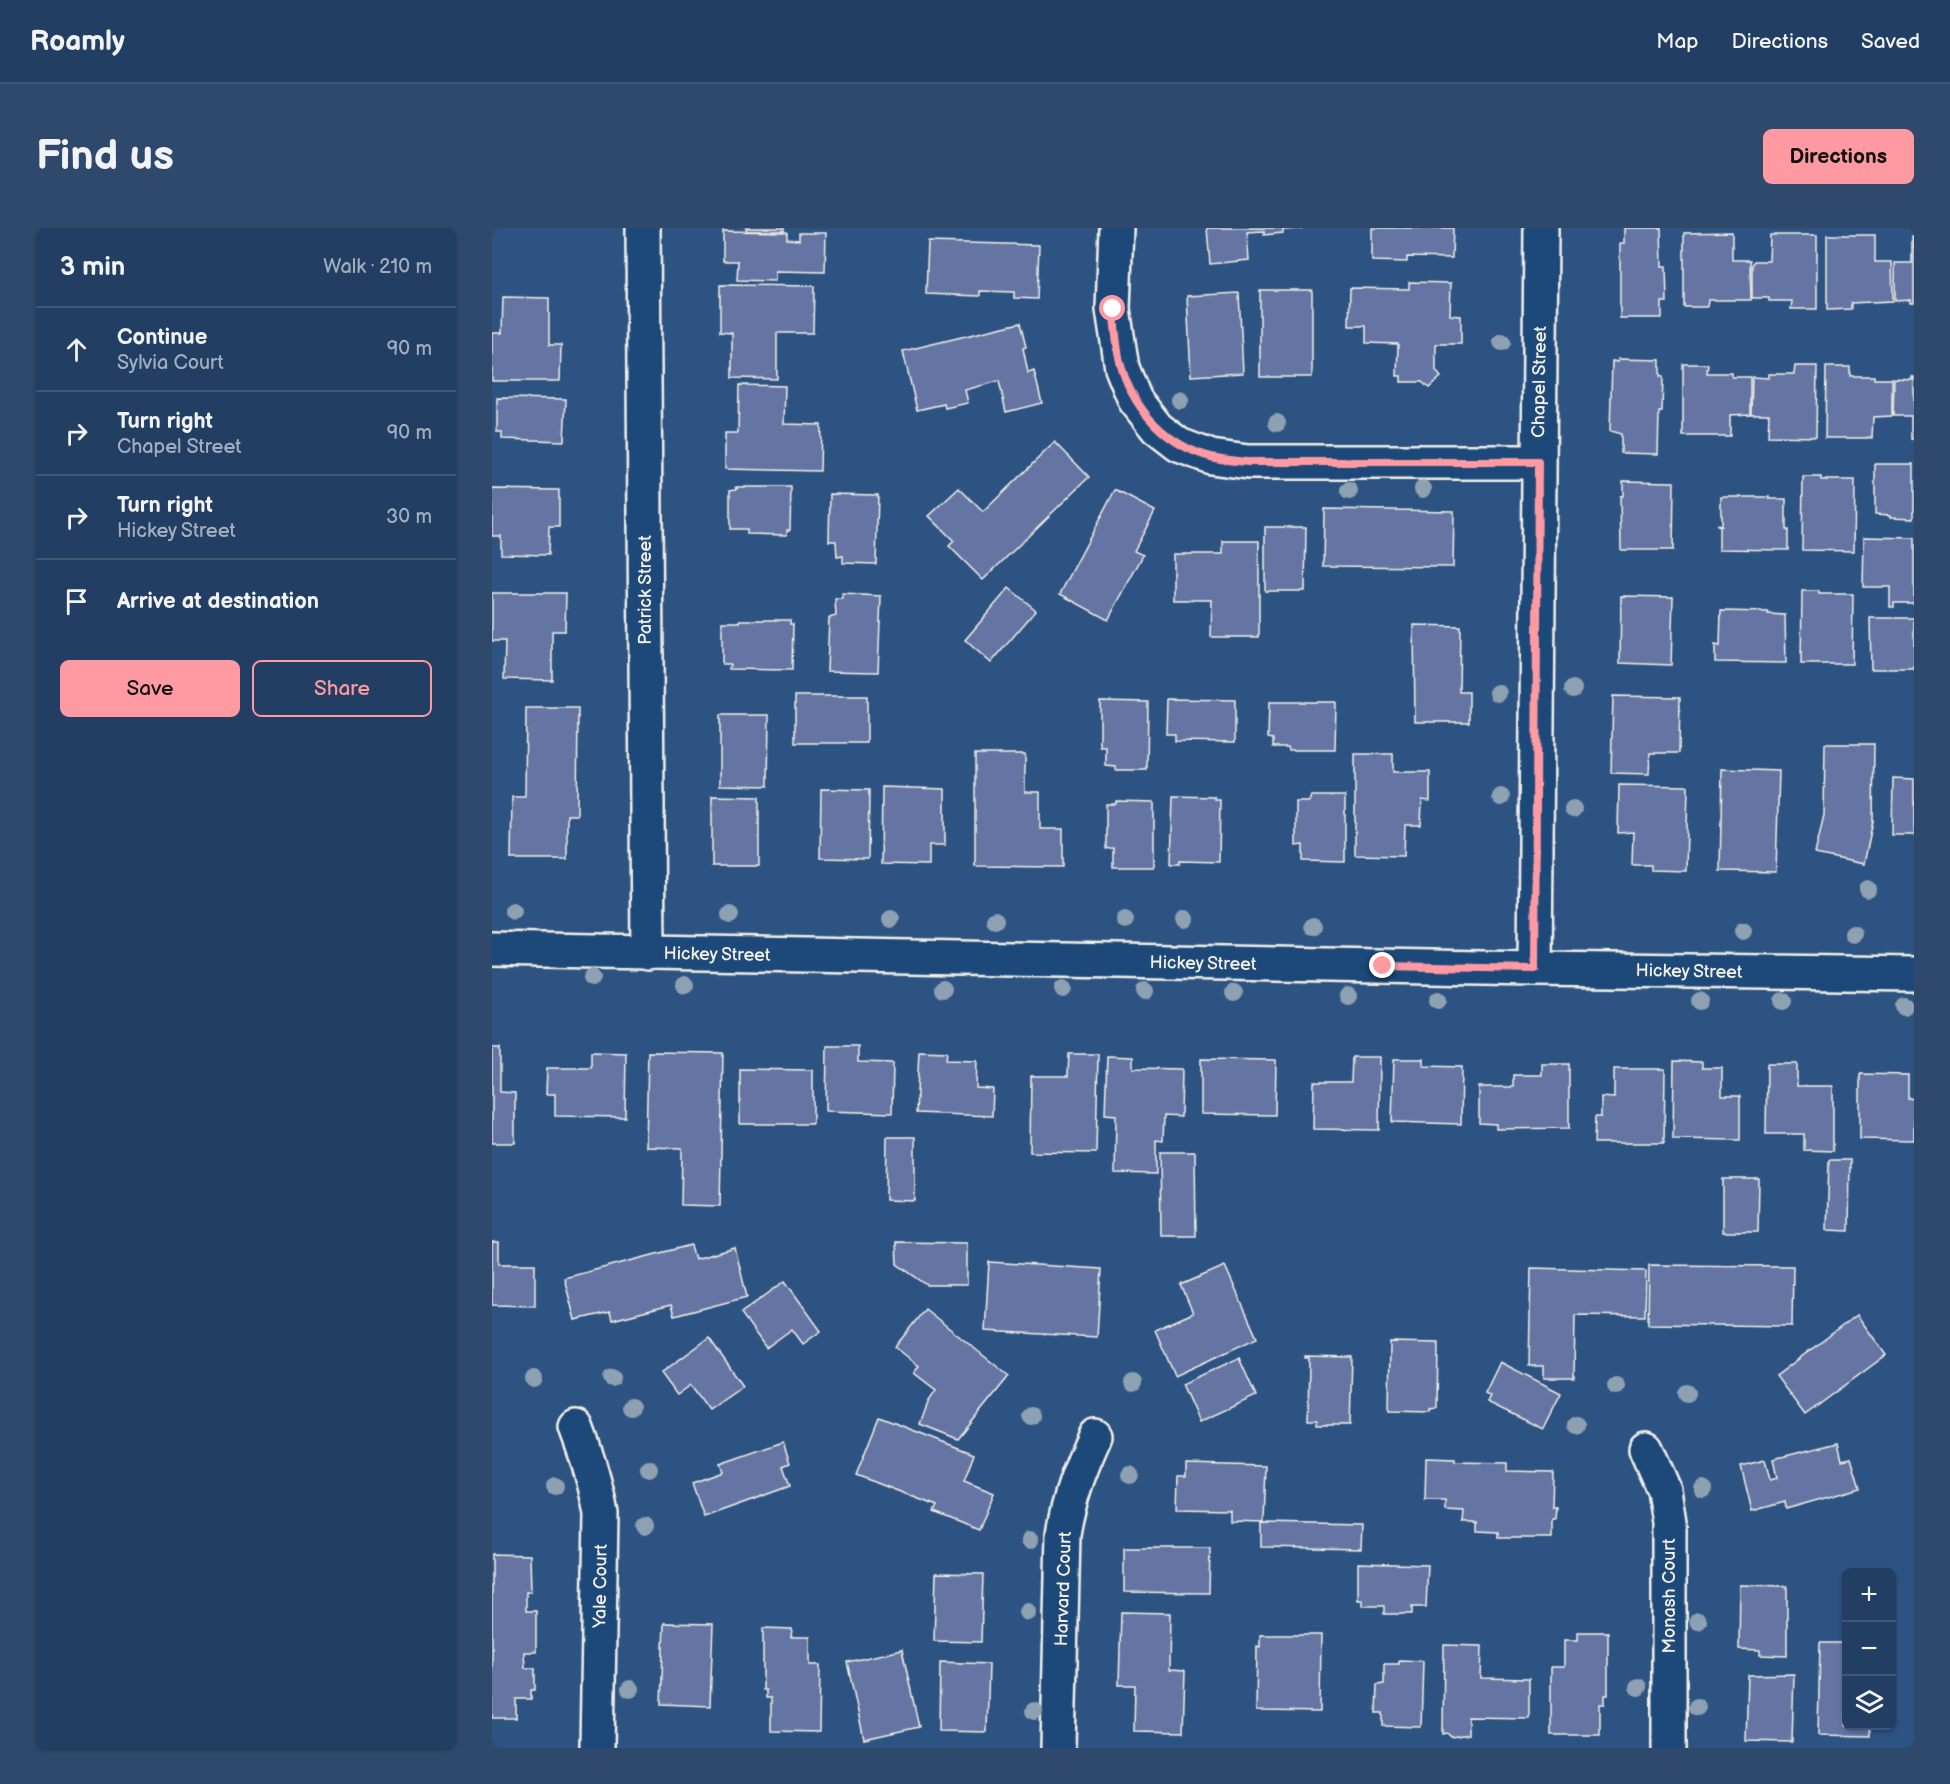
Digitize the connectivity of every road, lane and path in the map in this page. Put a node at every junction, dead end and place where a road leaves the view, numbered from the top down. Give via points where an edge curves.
1 (643, 228) edge
2 (1116, 228) edge
3 (1541, 228) edge
4 (1538, 462) junction
5 (492, 949) edge
6 (648, 953) junction
7 (1535, 969) junction
8 (1914, 974) edge
9 (576, 1427) dead end
10 (1095, 1436) dead end
11 (1646, 1449) dead end
12 (597, 1748) edge
13 (1058, 1748) edge
14 (1669, 1748) edge

1 - 6 street, Patrick Street
2 - 4 street via 1113,309 1122,368 1135,400 1157,428 1179,445 1211,457 1248,462
3 - 4 street, Chapel Street
4 - 7 street, Chapel Street
5 - 6 street, Hickey Street
6 - 7 street, Hickey Street
7 - 8 street, Hickey Street
9 - 12 street, Yale Court via 589,1461 601,1514
10 - 13 street, Harvard Court via 1077,1476 1064,1534
11 - 14 street, Monash Court via 1664,1490 1669,1522

